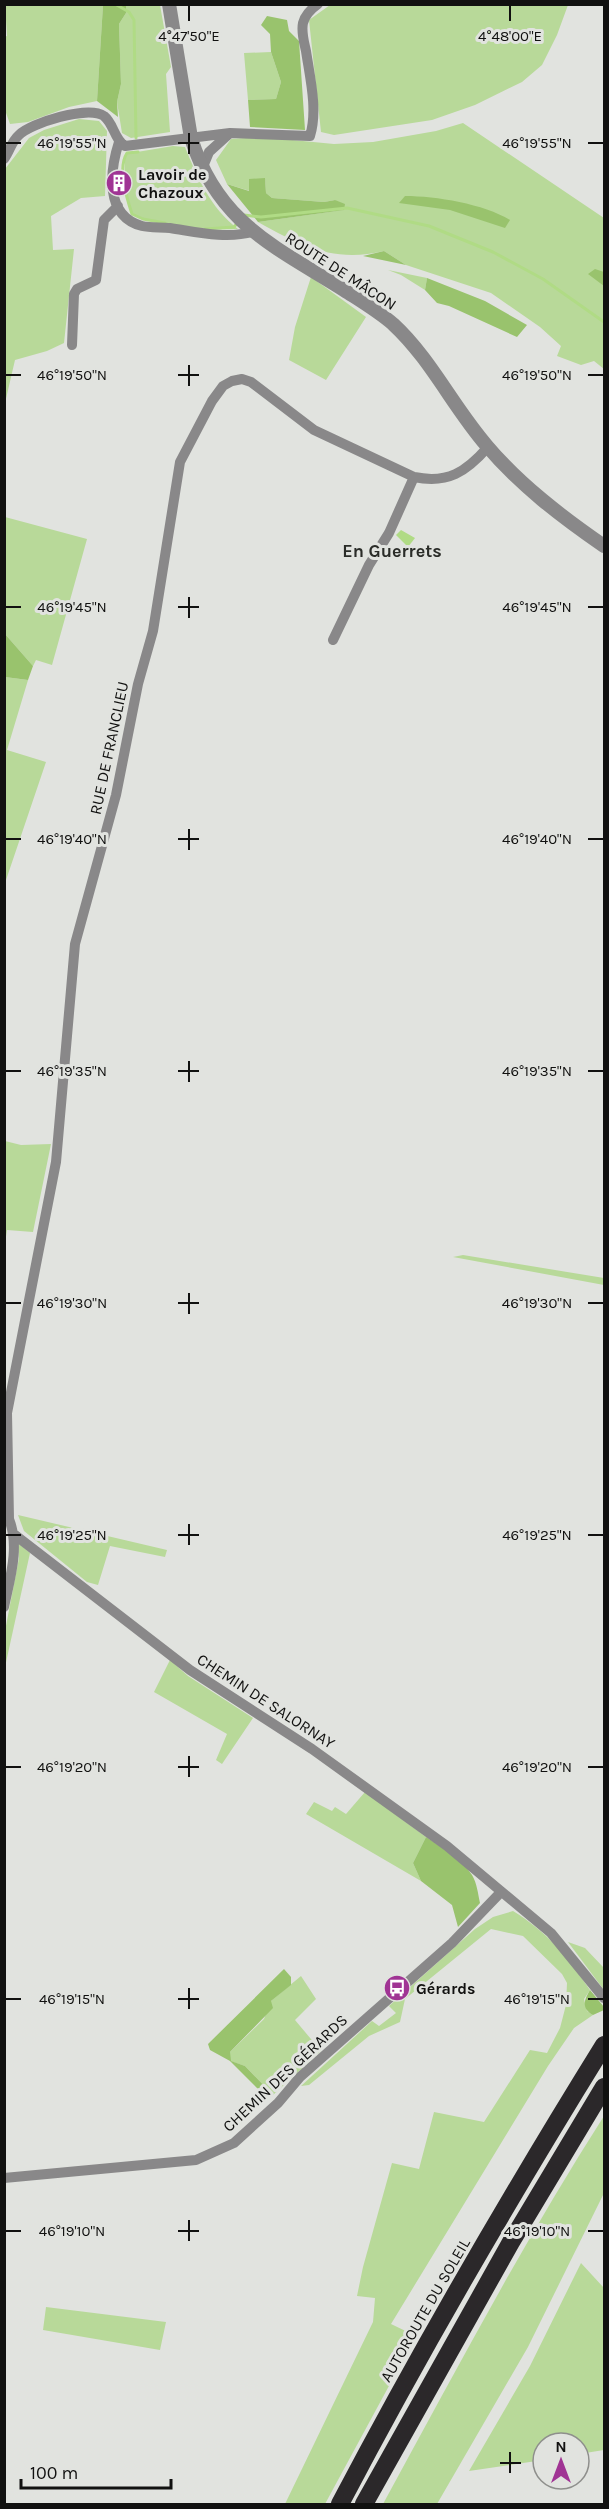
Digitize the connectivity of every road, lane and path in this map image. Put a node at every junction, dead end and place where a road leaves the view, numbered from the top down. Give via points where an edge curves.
1 (169, 4) edge
2 (318, 4) edge
3 (230, 133) junction
4 (191, 138) junction
5 (119, 142) junction
6 (4, 159) edge
7 (202, 169) junction
8 (118, 206) junction
9 (243, 224) junction
10 (72, 345) dead end
11 (488, 447) junction
12 (414, 477) junction
13 (604, 546) edge
14 (333, 640) dead end
15 (15, 1535) junction
16 (4, 1607) edge
17 (501, 1892) junction
18 (604, 1998) edge
19 (604, 2045) edge
20 (604, 2087) edge
21 (4, 2178) edge
22 (340, 2505) edge
23 (364, 2505) edge

1 - 4 street, ROUTE DE MÂCON
2 - 3 street via 303,22 311,86 310,136
3 - 4 street
3 - 7 street via 209,152
4 - 5 street via 125,146
4 - 7 street, ROUTE DE MÂCON
5 - 6 street via 103,115 73,114 21,133
5 - 8 street via 110,182
7 - 9 street, ROUTE DE MÂCON
8 - 9 street via 125,217 141,226 237,236
8 - 10 street via 104,220 96,280 74,294
9 - 11 street, ROUTE DE MÂCON via 392,324 416,348
11 - 12 street, RUE DE FRANCLIEU via 465,470 450,478 432,481
11 - 13 street, ROUTE DE MÂCON via 533,493
12 - 14 street
12 - 15 street, RUE DE FRANCLIEU via 314,430 242,379 223,386 180,462 153,631 116,795 75,944 56,1162 7,1413 9,1519
15 - 16 street
15 - 17 street, CHEMIN DE SALORNAY via 190,1670 321,1756 447,1846
17 - 18 street, CHEMIN DE SALORNAY via 551,1933
17 - 21 street, CHEMIN DES GÉRARDS via 452,1943 300,2077 234,2143 196,2160
19 - 22 highway, AUTOROUTE DU SOLEIL via 495,2226
20 - 23 highway via 511,2242

